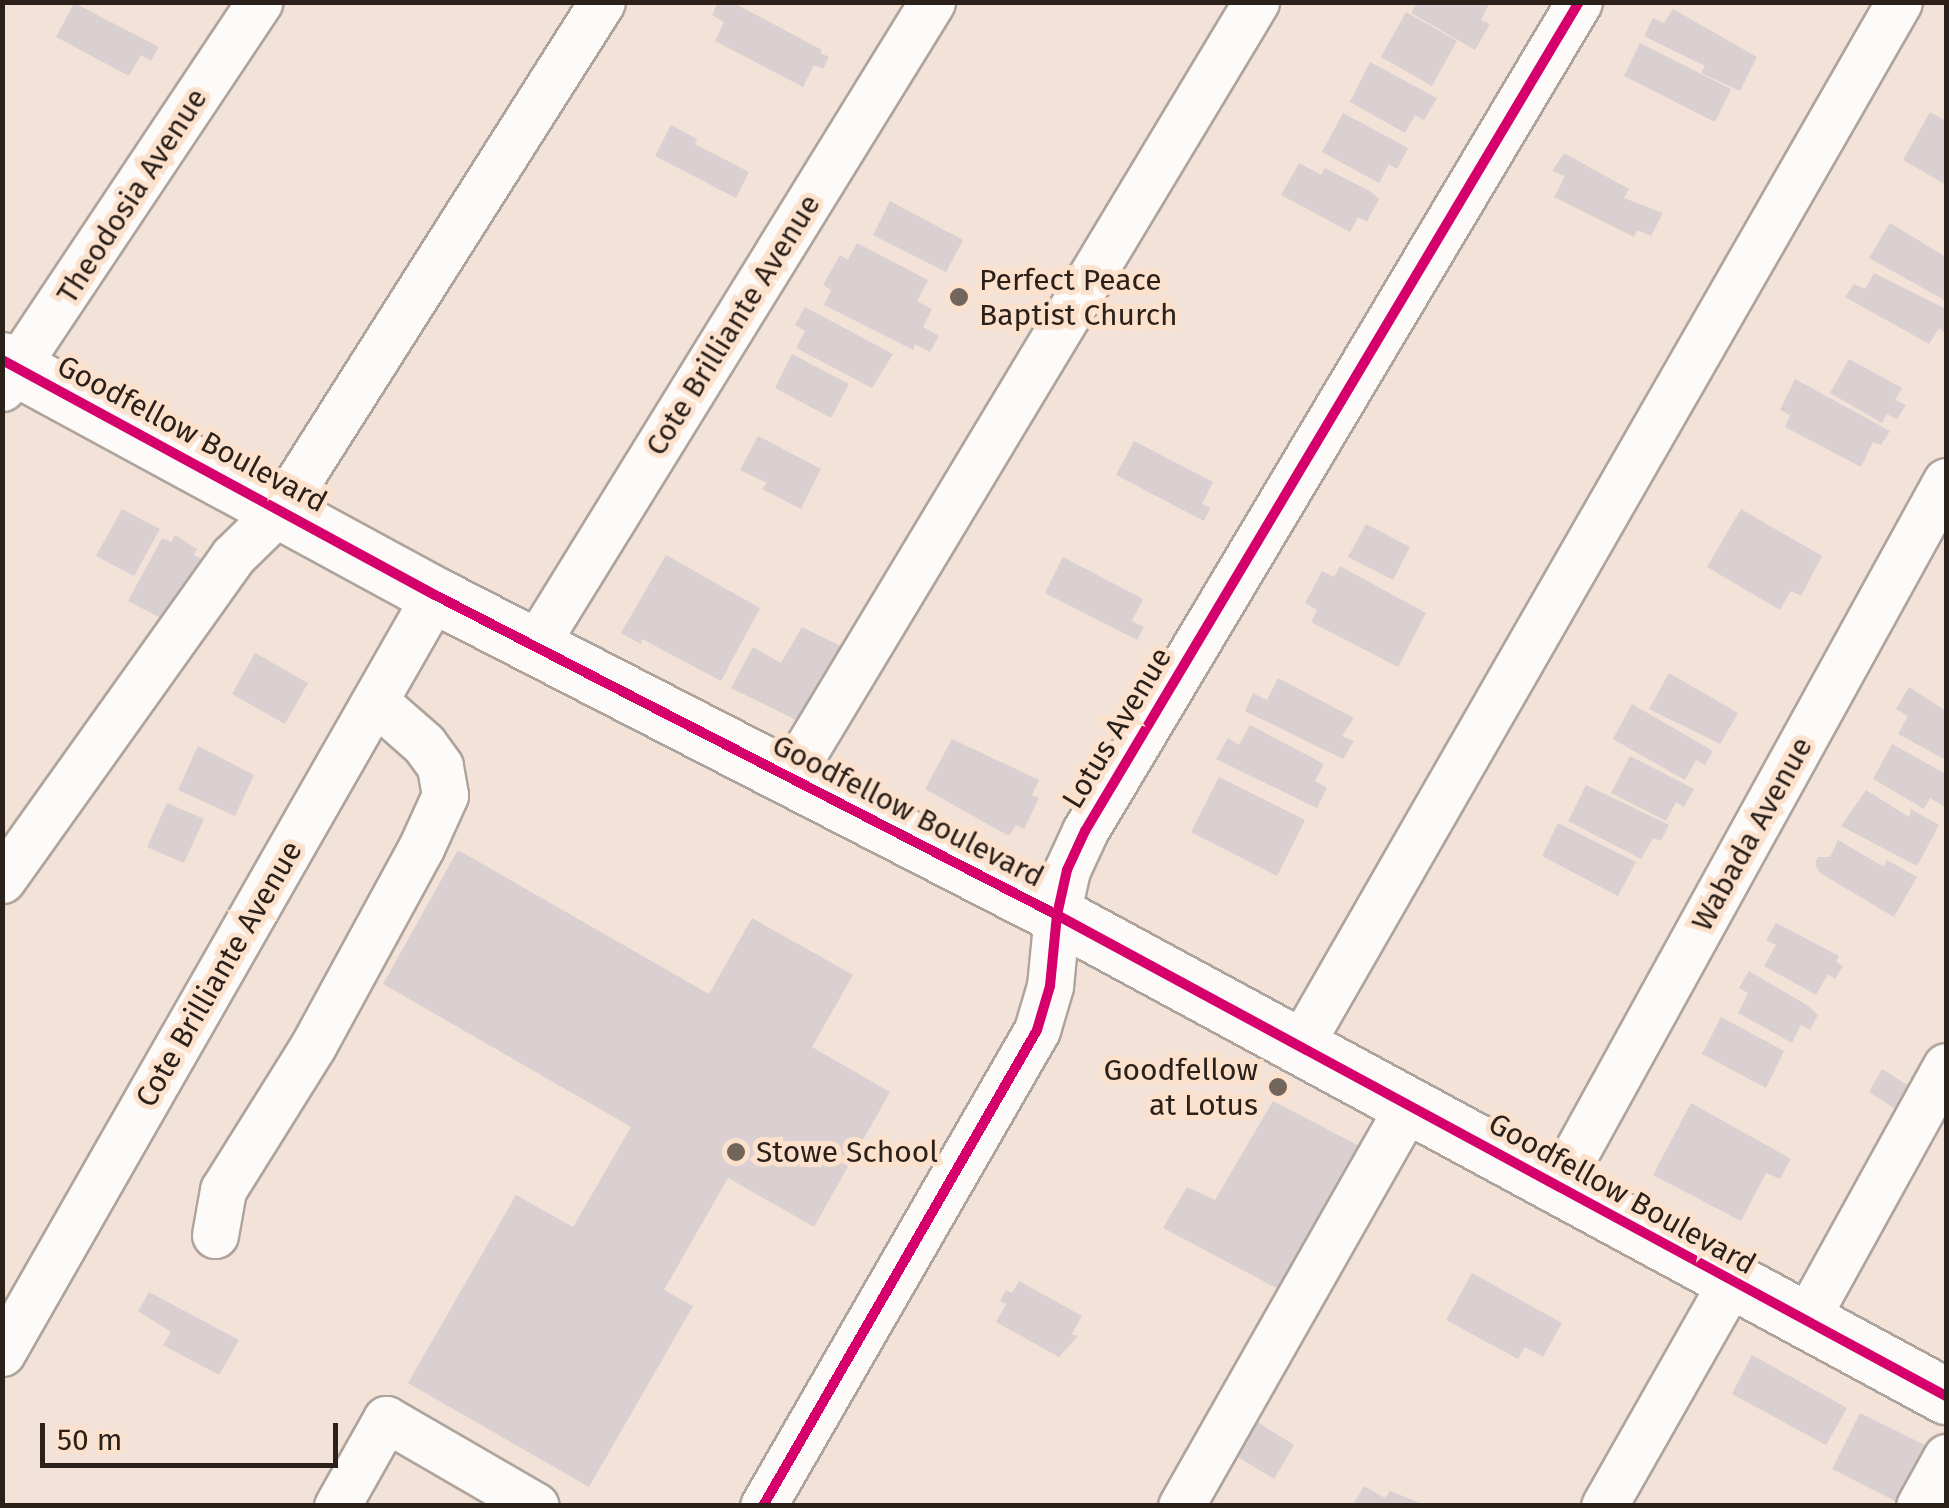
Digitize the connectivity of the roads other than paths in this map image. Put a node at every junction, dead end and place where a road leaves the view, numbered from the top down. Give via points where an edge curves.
1 (259, 2) edge
2 (602, 2) edge
3 (932, 2) edge
4 (1256, 2) edge
5 (1579, 2) edge
6 (1899, 2) edge
7 (8, 372) edge
8 (1946, 481) edge
9 (280, 510) junction
10 (435, 595) junction
11 (534, 647) junction
12 (374, 700) junction
13 (789, 778) junction
14 (2, 880) edge
15 (1056, 915) junction
16 (1299, 1047) junction
17 (1946, 1066) edge
18 (1408, 1106) junction
19 (1557, 1187) junction
20 (216, 1235) dead end
21 (1731, 1282) junction
22 (1804, 1321) junction
23 (2, 1353) edge
24 (1946, 1396) edge
25 (1946, 1457) edge
26 (337, 1506) edge
27 (536, 1506) edge
28 (764, 1506) edge
29 (1181, 1506) edge
30 (1604, 1506) edge
31 (1920, 1506) edge

1 - 7 street, Theodosia Avenue
2 - 9 street
3 - 11 street, Cote Brilliante Avenue
4 - 13 street
5 - 15 street, Lotus Avenue via 1085,831
6 - 16 street
7 - 9 main road, Goodfellow Boulevard
8 - 19 street, Wabada Avenue
9 - 10 main road, Goodfellow Boulevard
9 - 14 street via 233,556
10 - 11 main road, Goodfellow Boulevard
10 - 12 street, Cote Brilliante Avenue
11 - 13 main road, Goodfellow Boulevard
12 - 20 street via 424,744 440,766 444,795 422,848 313,1046 224,1190
12 - 23 street, Cote Brilliante Avenue
13 - 15 main road, Goodfellow Boulevard
15 - 16 main road, Goodfellow Boulevard
15 - 28 street, Lotus Avenue via 1050,986 1037,1030
16 - 18 main road, Goodfellow Boulevard
17 - 22 street
18 - 19 main road, Goodfellow Boulevard
18 - 29 street
19 - 21 main road, Goodfellow Boulevard
21 - 22 main road, Goodfellow Boulevard
21 - 30 street
22 - 24 main road, Goodfellow Boulevard
25 - 31 street
26 - 27 street via 386,1420

